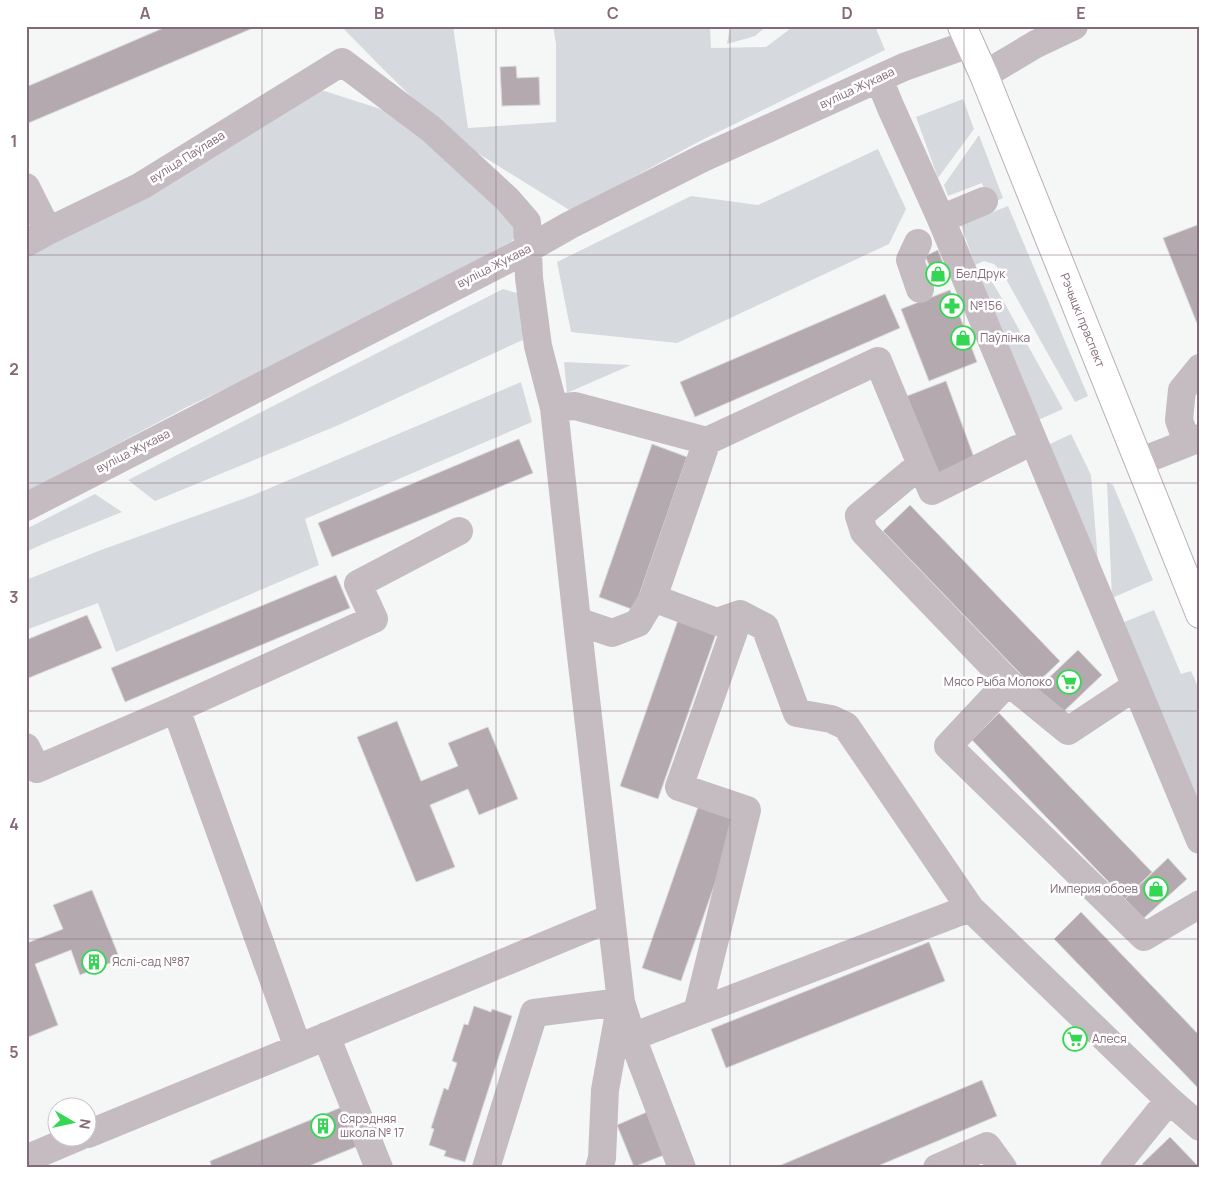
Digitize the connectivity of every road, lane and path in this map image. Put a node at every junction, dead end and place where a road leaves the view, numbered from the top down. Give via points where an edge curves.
1 (1074, 26) edge
2 (966, 35) edge
3 (984, 75) junction
4 (879, 79) junction
5 (26, 187) edge
6 (984, 201) dead end
7 (940, 220) junction
8 (37, 237) edge
9 (918, 243) dead end
10 (528, 249) junction
11 (920, 289) dead end
12 (1200, 368) edge
13 (554, 408) junction
14 (706, 441) junction
15 (1193, 441) edge
16 (1017, 449) dead end
17 (1139, 462) junction
18 (920, 465) junction
19 (26, 507) edge
20 (460, 531) dead end
21 (653, 598) junction
22 (740, 614) junction
23 (1200, 614) edge
24 (577, 621) junction
25 (1008, 682) junction
26 (1136, 686) junction
27 (176, 708) junction
28 (26, 747) edge
29 (1200, 840) edge
30 (1200, 904) edge
31 (970, 908) junction
32 (611, 918) junction
33 (621, 1002) junction
34 (697, 1012) junction
35 (326, 1036) junction
36 (632, 1037) junction
37 (298, 1048) junction
38 (1169, 1100) junction
39 (1200, 1127) edge
40 (98, 1130) edge
41 (55, 1146) edge
42 (26, 1158) edge
43 (379, 1168) edge
44 (486, 1168) edge
45 (599, 1168) edge
46 (682, 1168) edge
47 (937, 1168) edge
48 (1003, 1168) edge
49 (1114, 1168) edge

1 - 3 street
2 - 3 main road, Рэчыцкі праспект
2 - 4 street, вуліца Жукава
3 - 17 main road, Рэчыцкі праспект
4 - 7 street
4 - 10 street, вуліца Жукава via 703,158
5 - 8 street
6 - 7 street
7 - 26 street
8 - 10 street, вуліца Паўлава via 141,186 342,62 431,129 507,199 527,222
9 - 11 street via 910,260
10 - 13 street via 538,346
10 - 19 street, вуліца Жукава
12 - 15 street via 1182,390 1179,420
13 - 14 street via 575,406
13 - 24 street
14 - 18 street via 878,361
14 - 21 street
15 - 17 street
16 - 18 street via 932,491
17 - 23 main road, Рэчыцкі праспект
18 - 25 street via 859,516 864,532
20 - 27 street via 358,584 374,619
21 - 22 street via 717,622
21 - 24 street via 638,623 612,633
22 - 31 street via 765,627 797,713 846,726
22 - 34 street via 679,787 747,810
24 - 32 street
25 - 26 street via 1068,731
25 - 30 street via 948,746 1144,937
26 - 29 street
27 - 28 street via 37,769
27 - 37 street
31 - 34 street
31 - 38 street
32 - 33 street
32 - 35 street
33 - 36 street
33 - 44 street via 534,1013
33 - 45 street via 604,1090
34 - 36 street
35 - 37 street
35 - 43 street
36 - 46 street
37 - 40 street
38 - 39 street
38 - 49 street
41 - 42 street
47 - 48 street via 987,1146

